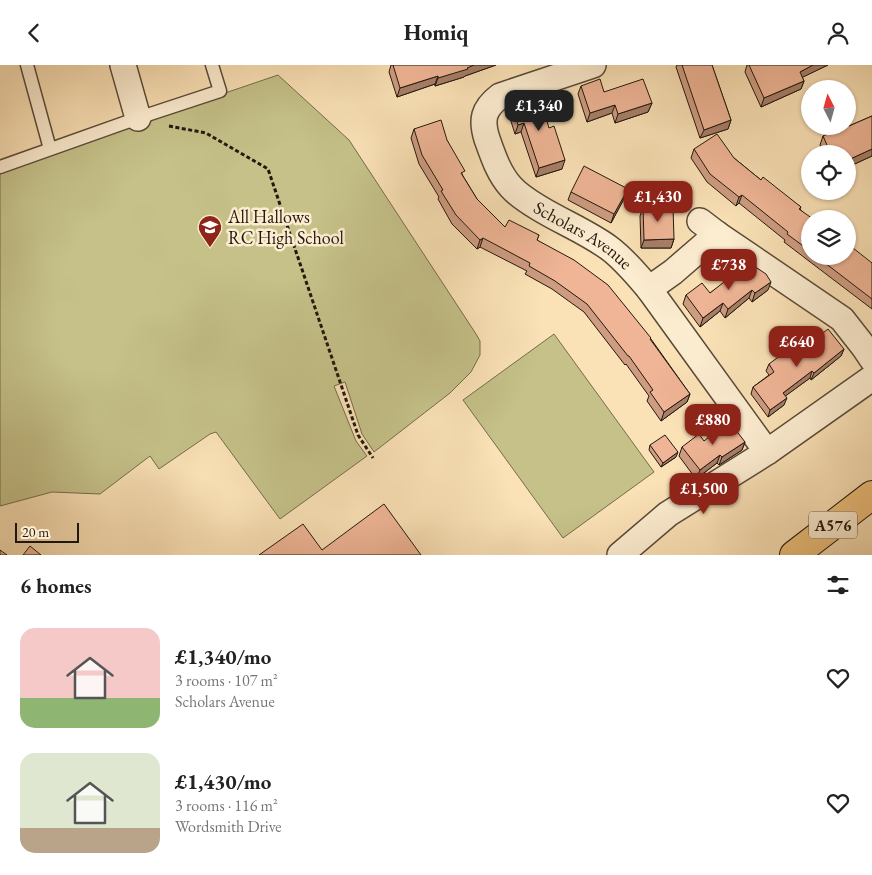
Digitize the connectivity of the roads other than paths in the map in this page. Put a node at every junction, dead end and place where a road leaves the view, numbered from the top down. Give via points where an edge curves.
1 (27, 65) edge
2 (123, 65) edge
3 (212, 65) edge
4 (593, 65) edge
5 (138, 118) junction
6 (50, 149) junction
7 (0, 167) edge
8 (649, 289) junction
9 (872, 359) edge
10 (872, 378) edge
11 (767, 452) junction
12 (872, 495) edge
13 (620, 555) edge
14 (794, 555) edge

1 - 6 lane
2 - 5 street
3 - 5 lane via 220,91
4 - 8 street, Scholars Avenue via 500,96 485,114 484,128 494,158 510,186 523,198 612,250
5 - 6 lane
6 - 7 lane
8 - 9 street via 673,272 708,227 842,319
8 - 11 street, Scholars Avenue
10 - 11 street
11 - 13 street via 668,514
12 - 14 main road, A576

